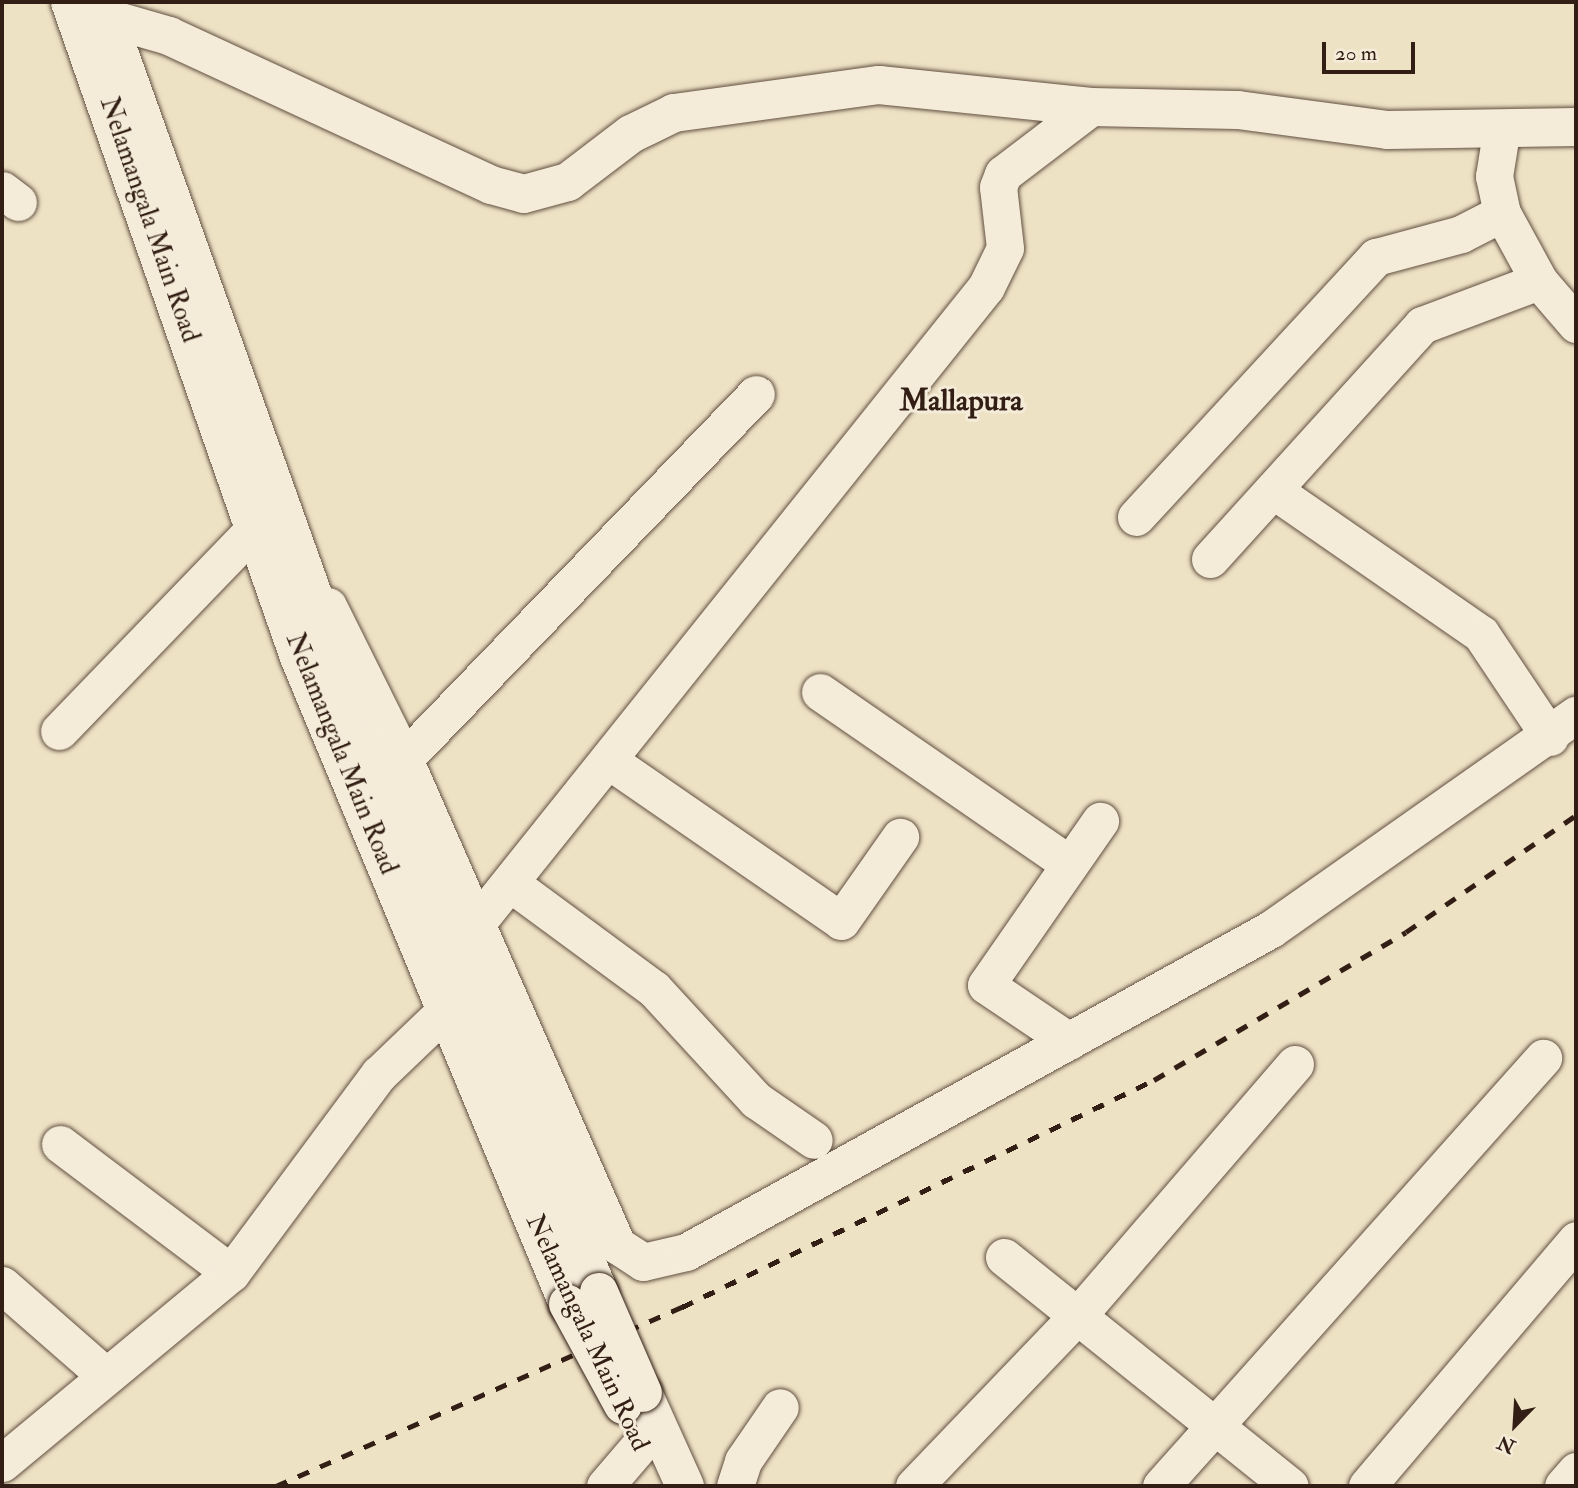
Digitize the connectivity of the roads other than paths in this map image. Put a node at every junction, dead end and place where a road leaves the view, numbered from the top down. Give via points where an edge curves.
1 (89, 8) edge
2 (1091, 107) junction
3 (1576, 127) edge
4 (1501, 133) junction
5 (1502, 213) junction
6 (1539, 281) junction
7 (1576, 324) edge
8 (756, 394) dead end
9 (1273, 489) junction
10 (1136, 517) dead end
11 (255, 528) junction
12 (1210, 559) dead end
13 (312, 587) junction
14 (820, 692) dead end
15 (1563, 726) edge
16 (59, 731) dead end
17 (404, 760) junction
18 (608, 760) junction
19 (1100, 821) dead end
20 (900, 837) dead end
21 (1069, 864) junction
22 (510, 883) junction
23 (476, 924) junction
24 (446, 1010) junction
25 (1069, 1041) junction
26 (1543, 1058) dead end
27 (1295, 1063) dead end
28 (814, 1140) dead end
29 (60, 1144) dead end
30 (1576, 1240) edge
31 (1004, 1257) dead end
32 (231, 1273) junction
33 (2, 1285) edge
34 (584, 1298) junction
35 (1080, 1313) junction
36 (106, 1376) junction
37 (633, 1399) junction
38 (780, 1407) dead end
39 (1219, 1426) junction
40 (640, 1445) junction
41 (2, 1463) edge
42 (1576, 1471) edge
43 (605, 1486) edge
44 (659, 1486) edge
45 (685, 1486) edge
46 (735, 1486) edge
47 (914, 1486) edge
48 (1161, 1486) edge
49 (1290, 1486) edge
50 (1367, 1486) edge
51 (1563, 1486) edge

1 - 2 main road via 169,36 491,185 524,194 568,182 654,120 789,93 879,85
1 - 11 main road, Nelamangala Main Road
1 - 13 main road
2 - 4 main road via 1238,110 1388,130
2 - 18 street via 1003,174 998,187 1005,247 993,277
3 - 4 main road
4 - 5 street via 1494,176
5 - 6 street
5 - 10 street via 1461,234 1376,257
6 - 7 street
6 - 9 street via 1422,325
8 - 17 street
9 - 12 street
9 - 15 street via 1481,634
11 - 16 street
11 - 24 main road, Nelamangala Main Road via 299,657
13 - 17 street via 339,618
13 - 34 main road via 366,743
14 - 21 street
15 - 25 street via 1271,929
17 - 23 street
18 - 20 street via 841,921
18 - 22 street
19 - 21 street
21 - 25 street via 986,985
22 - 23 street
22 - 28 street via 654,989 756,1100
23 - 25 street via 617,1245 643,1262 686,1252
24 - 32 street via 379,1073
24 - 34 main road, Nelamangala Main Road
26 - 39 street
27 - 35 street
29 - 32 street
30 - 50 street
31 - 35 street
32 - 36 street
33 - 36 street
34 - 37 main road, Nelamangala Main Road, bridge
35 - 39 street
35 - 47 street
36 - 41 street
37 - 40 main road, Nelamangala Main Road
37 - 45 main road
38 - 46 street via 743,1461
39 - 48 street
39 - 49 street
40 - 43 street
40 - 44 main road, Nelamangala Main Road
42 - 51 street

